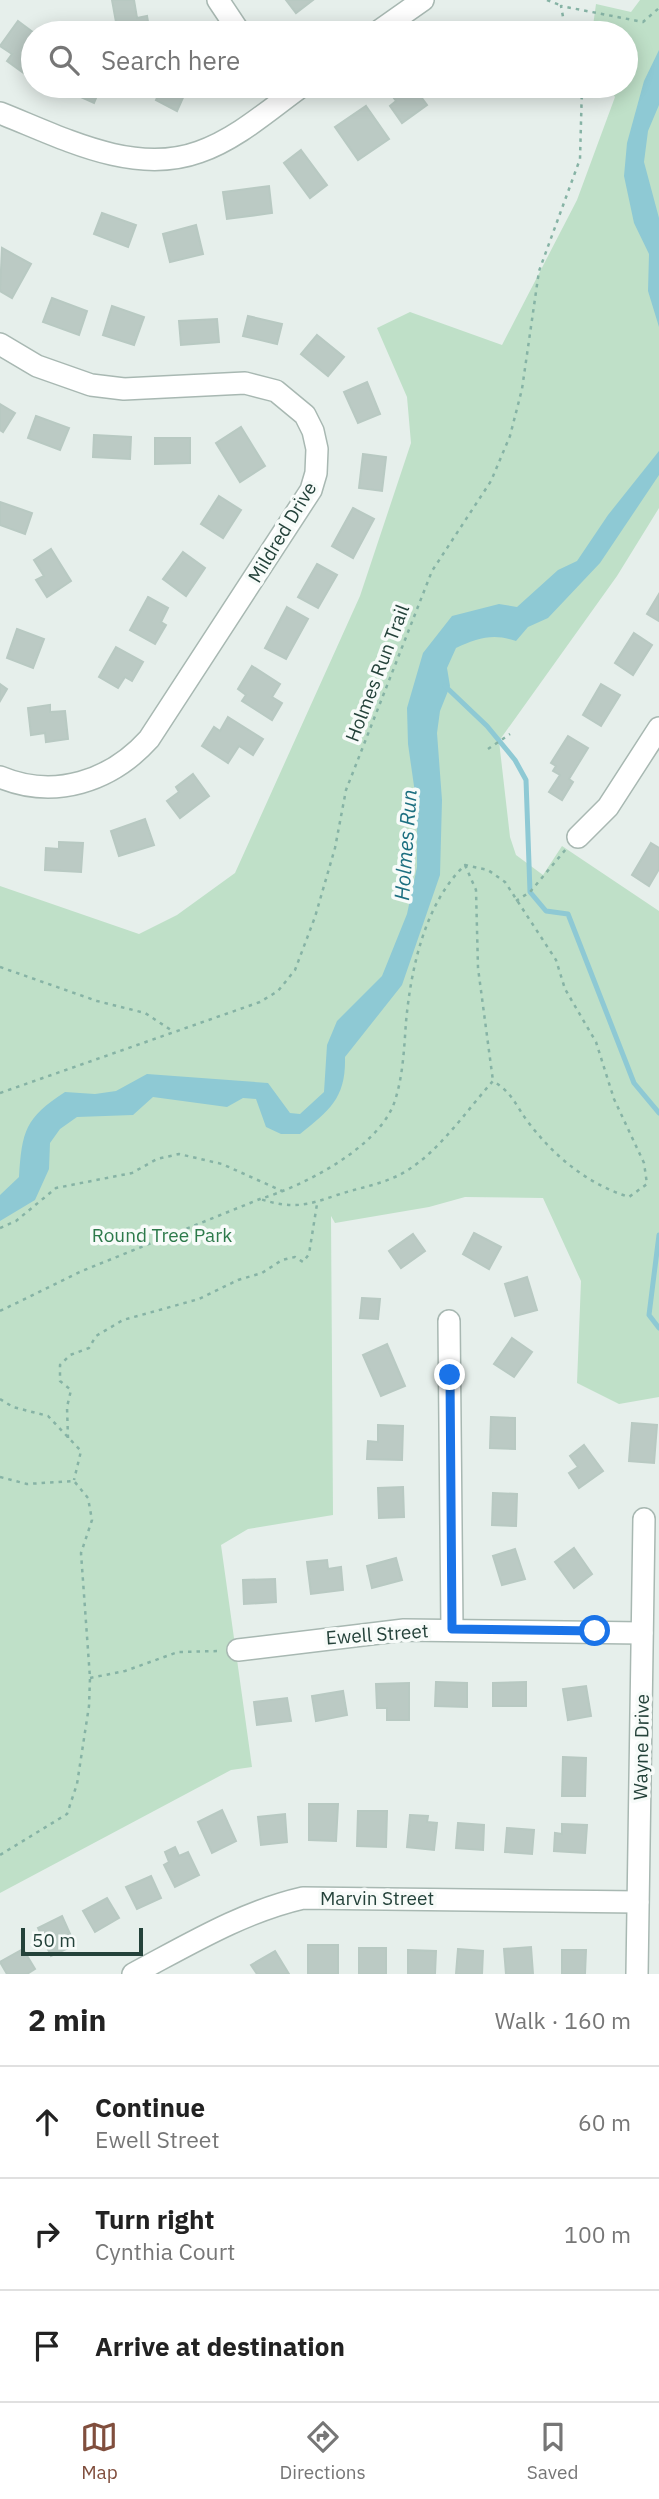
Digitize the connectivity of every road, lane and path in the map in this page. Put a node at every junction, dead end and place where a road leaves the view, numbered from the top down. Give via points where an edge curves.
1 (218, 0) edge
2 (423, 0) edge
3 (547, 0) edge
4 (561, 6) junction
5 (659, 10) edge
6 (232, 21) edge
7 (393, 21) edge
8 (564, 21) edge
9 (627, 21) edge
10 (638, 22) edge
11 (278, 98) edge
12 (582, 98) edge
13 (0, 113) edge
14 (0, 344) edge
15 (659, 728) edge
16 (510, 734) dead end
17 (488, 749) dead end
18 (0, 777) edge
19 (578, 837) joint
20 (465, 865) junction
21 (516, 901) junction
22 (0, 967) edge
23 (174, 1032) junction
24 (493, 1081) junction
25 (0, 1093) edge
26 (284, 1192) junction
27 (260, 1199) junction
28 (317, 1204) junction
29 (0, 1228) edge
30 (0, 1311) edge
31 (449, 1321) dead end
32 (0, 1399) edge
33 (68, 1438) junction
34 (0, 1477) edge
35 (74, 1481) junction
36 (644, 1519) dead end
37 (452, 1629) junction
38 (642, 1633) junction
39 (238, 1650) joint
40 (90, 1678) junction
41 (0, 1855) edge
42 (638, 1902) junction
43 (133, 1974) edge
44 (636, 1974) edge

1 - 6 street
2 - 7 street
3 - 4 path
4 - 8 path
4 - 9 path
5 - 10 path
11 - 13 street via 220,143 174,159 150,161 71,141
12 - 23 path, Holmes Run Trail via 580,159 539,271 522,389 510,436 491,481 432,571 346,790 318,906 295,970 260,1002
14 - 18 street, Mildred Drive via 37,366 91,385 124,389 245,383 267,387 305,415 317,449 311,490 135,755 96,779 73,785 28,786
15 - 19 street via 608,807
16 - 17 path
19 - 21 path via 530,892
20 - 21 path via 497,874
20 - 24 path via 476,890 478,968
20 - 26 path via 438,899 413,975 392,1107 352,1152
21 - 24 path via 556,960 565,989 596,1042 614,1099 644,1163 647,1184 629,1196 577,1172 538,1135 508,1090
22 - 23 path via 145,1013
23 - 25 path, Holmes Run Trail
24 - 28 path via 407,1171
26 - 27 path
26 - 29 path via 233,1168 180,1154 157,1159 132,1173 56,1188 16,1221
27 - 28 path via 286,1207
27 - 30 path via 82,1271
28 - 33 path via 309,1254 303,1262 295,1257 282,1260 199,1299 122,1320 96,1336 89,1348 70,1355 60,1365 60,1381 71,1390
31 - 37 street
32 - 33 path via 48,1416
33 - 35 path via 81,1451
34 - 35 path via 27,1484
35 - 40 path via 89,1498 92,1520 81,1553
36 - 38 street, Wayne Drive
37 - 38 street, Ewell Street
37 - 39 street, Ewell Street via 334,1637
38 - 42 street, Wayne Drive
39 - 40 path via 178,1652
40 - 41 path via 84,1748 67,1814
42 - 43 street, Marvin Street via 303,1898 241,1917
42 - 44 street, Wayne Drive

